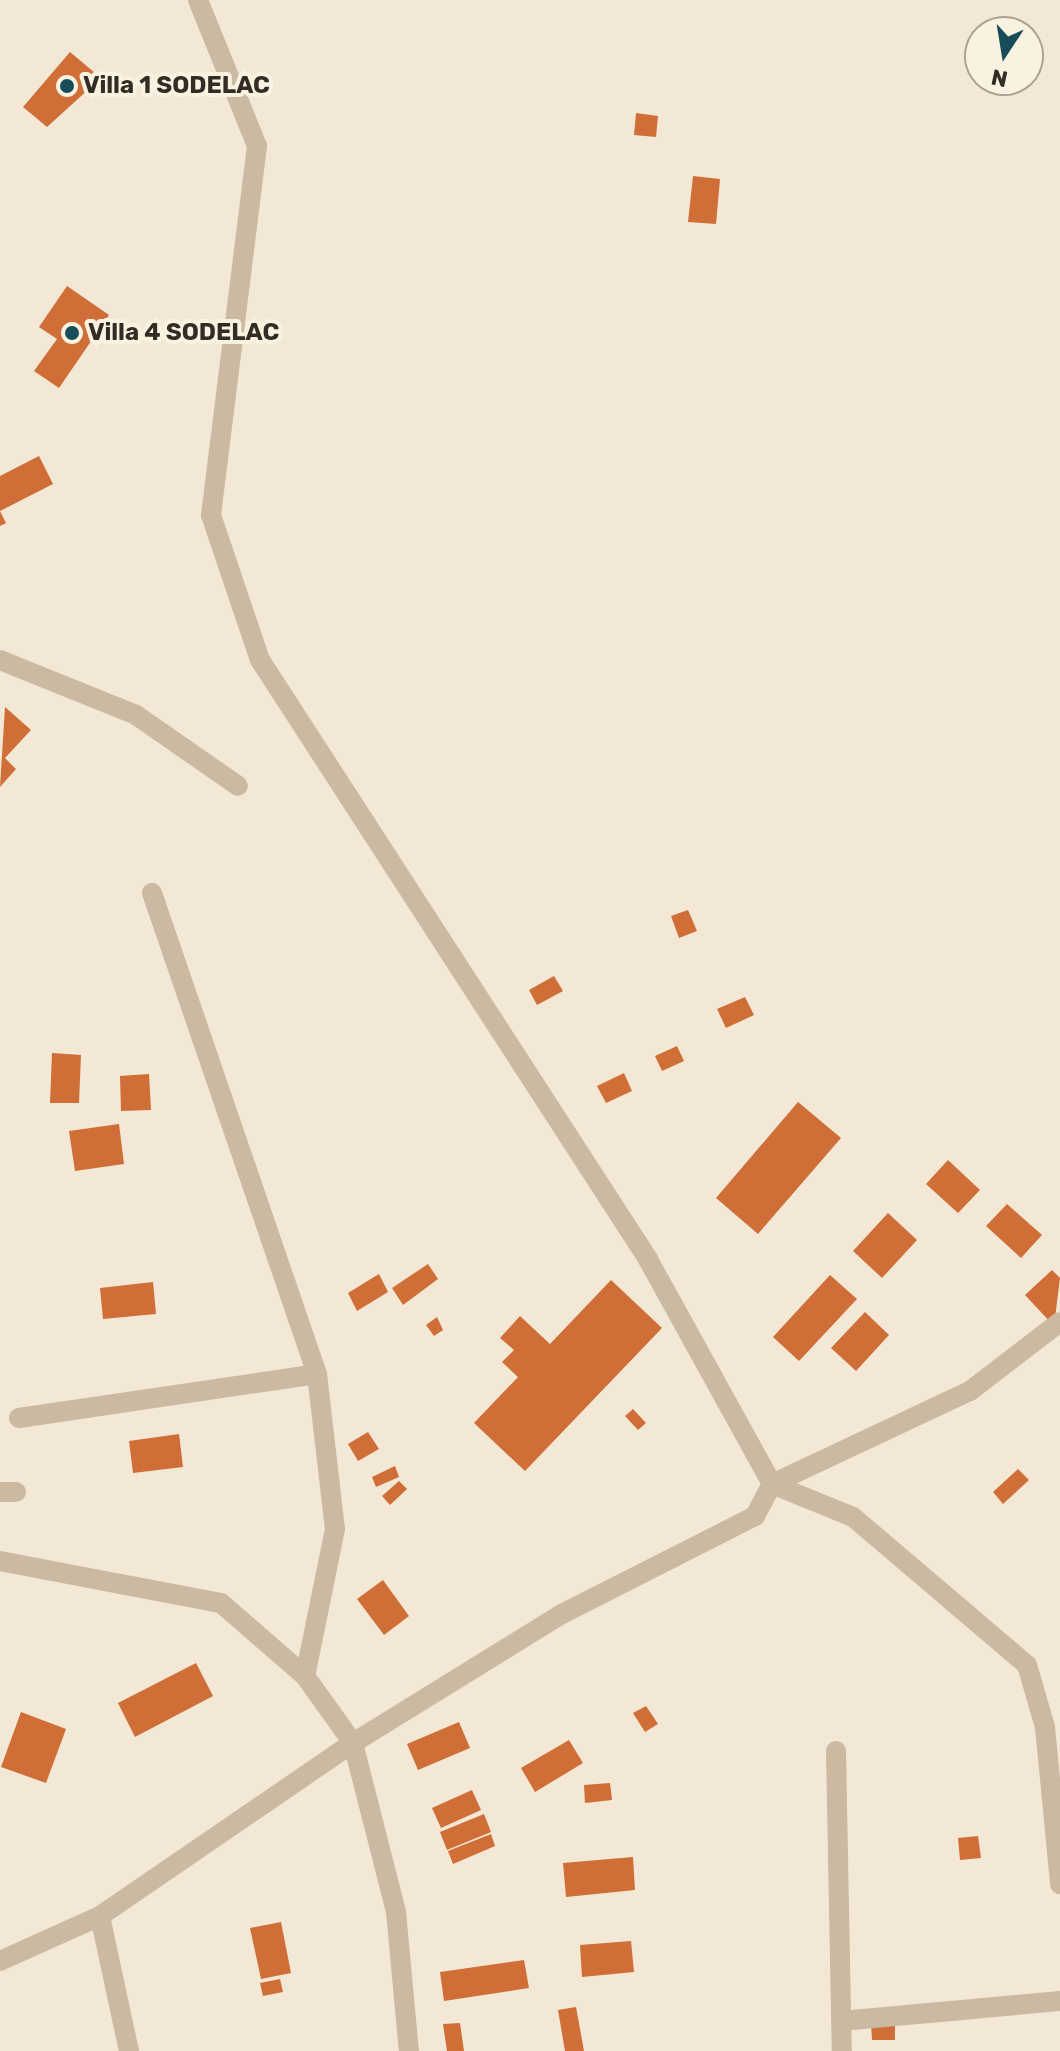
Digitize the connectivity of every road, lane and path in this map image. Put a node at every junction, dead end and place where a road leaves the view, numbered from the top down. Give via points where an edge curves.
1 (198, 0) edge
2 (0, 660) edge
3 (238, 786) dead end
4 (152, 893) dead end
5 (1060, 1322) edge
6 (317, 1374) junction
7 (19, 1418) dead end
8 (772, 1484) junction
9 (0, 1561) edge
10 (305, 1676) junction
11 (353, 1743) junction
12 (836, 1751) dead end
13 (1060, 1884) edge
14 (100, 1916) junction
15 (0, 1961) edge
16 (1060, 2001) edge
17 (841, 2021) junction
18 (129, 2051) edge
19 (409, 2051) edge
20 (842, 2051) edge

1 - 8 street via 257,146 211,515 260,660 648,1259
2 - 3 street via 136,715
4 - 6 street
5 - 8 street via 970,1391
6 - 7 street
6 - 10 street via 335,1529
8 - 11 street via 755,1516 560,1615
8 - 13 street via 853,1517 1027,1665 1045,1727
9 - 10 street via 221,1603
10 - 11 street
11 - 14 street
11 - 19 street via 396,1912
12 - 17 street
14 - 15 street
14 - 18 street
16 - 17 street
17 - 20 street

